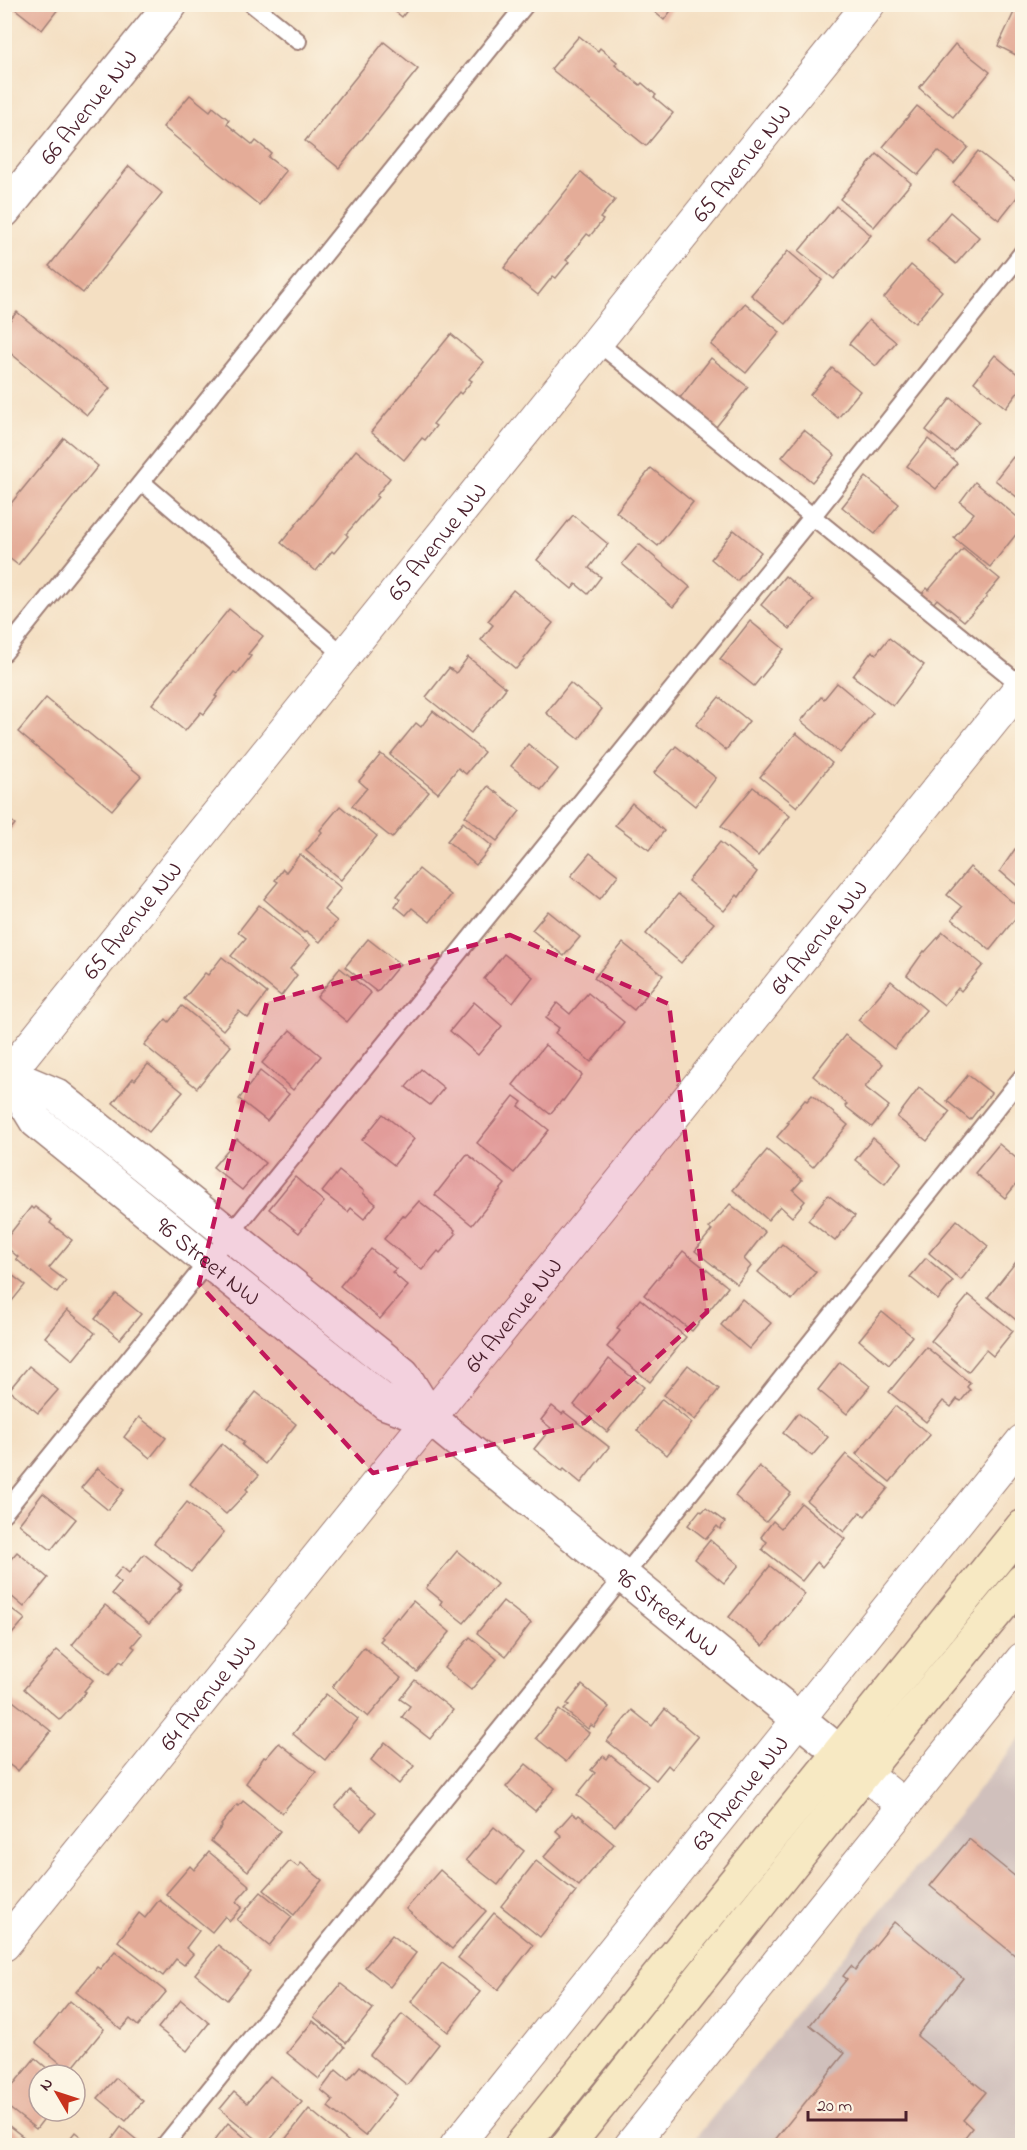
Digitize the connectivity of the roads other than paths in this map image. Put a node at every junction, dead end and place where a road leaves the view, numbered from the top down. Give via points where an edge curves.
1 (171, 4) edge
2 (252, 4) edge
3 (526, 4) edge
4 (869, 4) edge
5 (298, 41) dead end
6 (4, 210) edge
7 (1023, 253) edge
8 (597, 342) junction
9 (142, 483) junction
10 (812, 517) junction
11 (4, 653) edge
12 (345, 656) junction
13 (1022, 686) edge
14 (6, 1076) edge
15 (1023, 1077) edge
16 (230, 1234) junction
17 (208, 1261) junction
18 (431, 1419) junction
19 (1023, 1441) edge
20 (4, 1513) edge
21 (1023, 1527) edge
22 (624, 1576) junction
23 (1023, 1581) edge
24 (1023, 1659) edge
25 (798, 1720) junction
26 (852, 1763) junction
27 (904, 1805) junction
28 (4, 1945) edge
29 (164, 2145) edge
30 (456, 2145) edge
31 (521, 2145) edge
32 (567, 2145) edge
33 (630, 2145) edge

1 - 6 street, 66 Avenue NW
2 - 5 lane
3 - 9 lane
4 - 8 street, 65 Avenue NW
7 - 10 lane
8 - 10 lane
8 - 12 street, 65 Avenue NW
9 - 11 lane
9 - 12 lane
10 - 13 lane
10 - 16 lane
12 - 14 street, 65 Avenue NW
13 - 18 street, 64 Avenue NW
14 - 16 street, 96 Street NW via 56,1095
14 - 17 street, 96 Street NW via 36,1122
15 - 22 lane
16 - 17 lane
16 - 18 street, 96 Street NW via 403,1374
17 - 18 street, 96 Street NW via 386,1403
17 - 20 lane
18 - 22 street, 96 Street NW
18 - 28 street, 64 Avenue NW
19 - 25 street, 63 Avenue NW
21 - 26 main road
22 - 25 street, 96 Street NW
22 - 29 lane
23 - 26 main road
24 - 27 street
25 - 26 street, 96 Street NW
25 - 30 street, 63 Avenue NW
26 - 27 street, 96 Street NW
26 - 31 main road
26 - 32 main road
27 - 33 street

